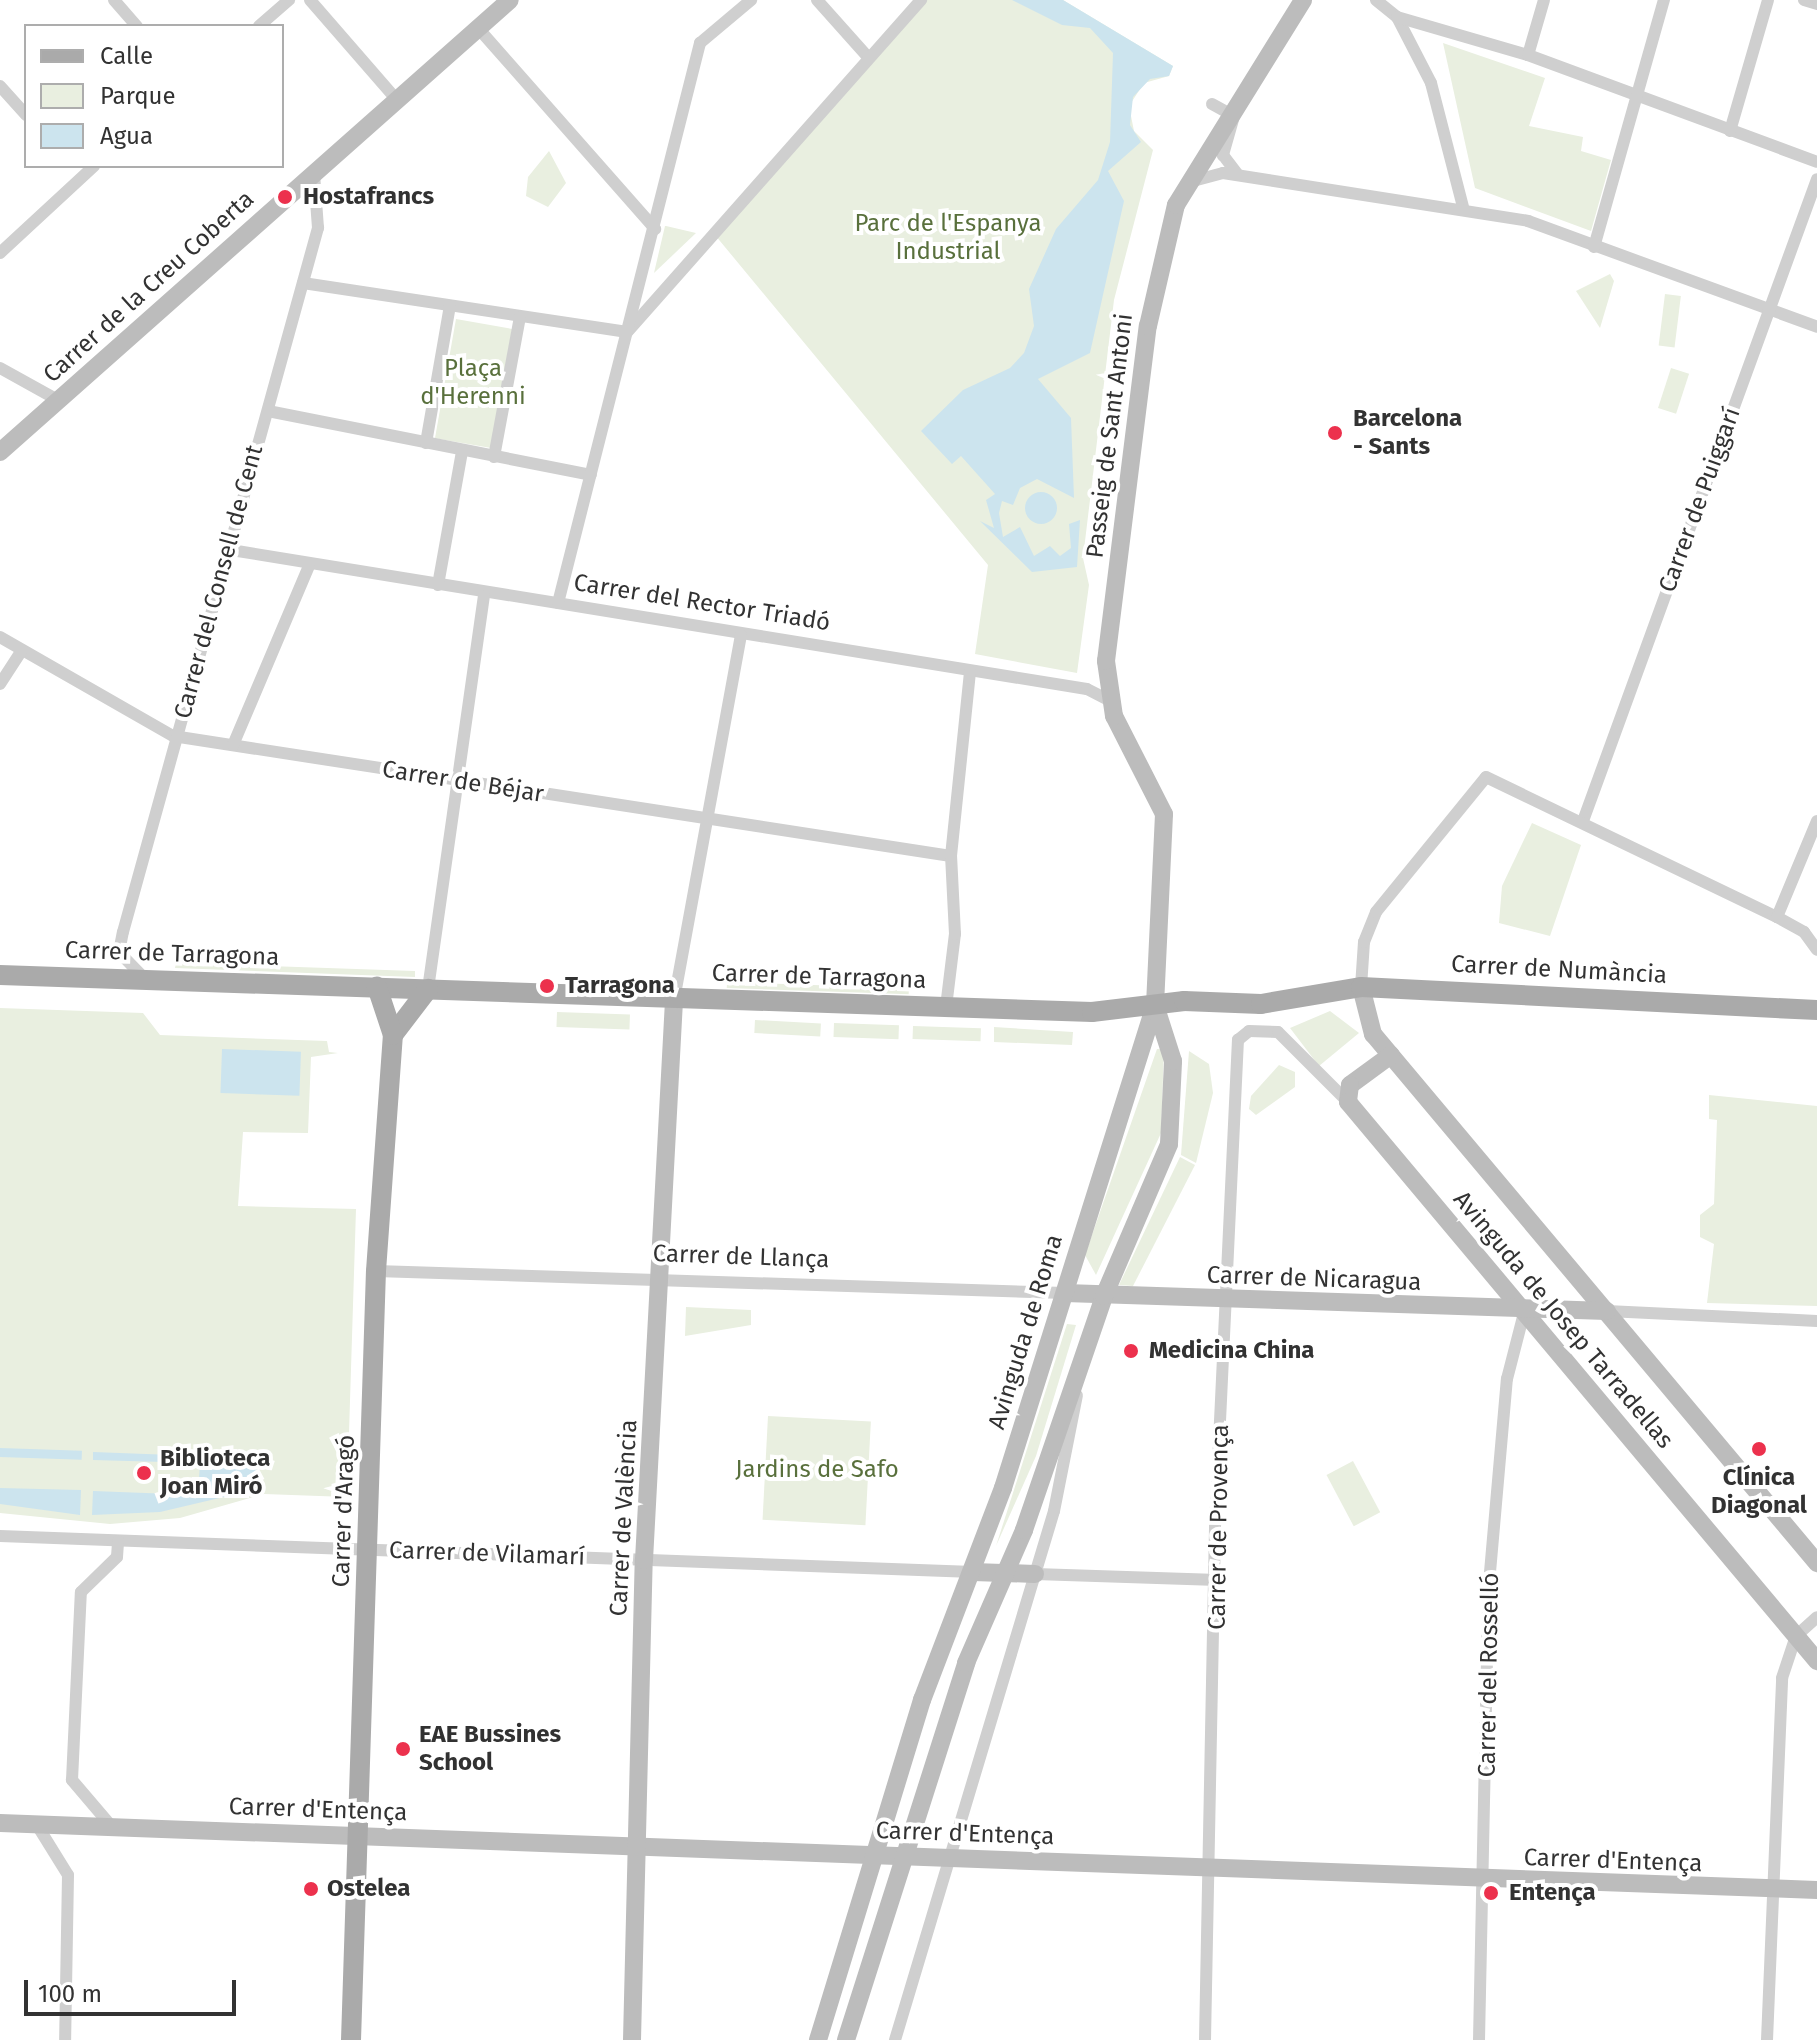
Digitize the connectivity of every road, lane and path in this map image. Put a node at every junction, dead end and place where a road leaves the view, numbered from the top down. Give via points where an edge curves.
1 (114, 0) edge
2 (289, 0) edge
3 (310, 0) edge
4 (510, 0) edge
5 (751, 0) edge
6 (817, 0) edge
7 (921, 0) edge
8 (1303, 0) edge
9 (1376, 0) edge
10 (1544, 0) edge
11 (1664, 0) edge
12 (1768, 0) edge
13 (1804, 0) edge
14 (1817, 4) edge
15 (1397, 17) junction
16 (135, 24) edge
17 (261, 24) edge
18 (478, 28) junction
19 (1528, 55) junction
20 (868, 57) junction
21 (0, 86) edge
22 (1638, 96) junction
23 (397, 100) junction
24 (1212, 104) dead end
25 (24, 113) edge
26 (1234, 116) junction
27 (1730, 131) junction
28 (1205, 158) junction
29 (1817, 162) edge
30 (75, 168) edge
31 (92, 168) edge
32 (314, 173) junction
33 (1223, 173) junction
34 (1238, 175) junction
35 (82, 176) junction
36 (1817, 179) edge
37 (1189, 183) junction
38 (1463, 207) junction
39 (655, 229) junction
40 (1594, 247) junction
41 (0, 253) edge
42 (303, 283) junction
43 (450, 306) junction
44 (1770, 310) junction
45 (520, 317) junction
46 (1817, 327) edge
47 (627, 332) junction
48 (0, 368) edge
49 (58, 400) junction
50 (268, 411) junction
51 (426, 443) junction
52 (462, 451) junction
53 (0, 452) edge
54 (494, 457) junction
55 (591, 475) junction
56 (225, 549) junction
57 (309, 566) junction
58 (438, 585) junction
59 (484, 596) junction
60 (558, 603) junction
61 (741, 635) junction
62 (0, 637) edge
63 (22, 650) junction
64 (970, 671) junction
65 (0, 684) edge
66 (1109, 700) junction
67 (177, 736) junction
68 (233, 745) junction
69 (456, 781) junction
70 (1583, 821) junction
71 (1817, 821) edge
72 (707, 822) junction
73 (951, 856) junction
74 (1777, 917) junction
75 (1817, 950) edge
76 (0, 975) edge
77 (147, 980) junction
78 (377, 987) junction
79 (1361, 987) junction
80 (428, 989) junction
81 (1817, 996) edge
82 (1300, 999) joint
83 (674, 1000) junction
84 (1155, 1005) junction
85 (946, 1007) junction
86 (1816, 1010) edge
87 (1259, 1031) joint
88 (393, 1035) junction
89 (1391, 1055) junction
90 (1348, 1102) junction
91 (376, 1271) junction
92 (660, 1278) junction
93 (1065, 1293) junction
94 (1104, 1296) junction
95 (1226, 1302) junction
96 (1607, 1311) junction
97 (1524, 1313) junction
98 (1817, 1321) edge
99 (1079, 1372) junction
100 (0, 1536) edge
101 (118, 1541) junction
102 (369, 1550) junction
103 (644, 1560) junction
104 (1817, 1563) edge
105 (973, 1572) junction
106 (1005, 1573) junction
107 (1035, 1574) junction
108 (1218, 1580) junction
109 (1817, 1617) edge
110 (1796, 1636) junction
111 (1817, 1661) edge
112 (108, 1819) junction
113 (0, 1823) edge
114 (38, 1832) junction
115 (357, 1835) junction
116 (639, 1846) junction
117 (874, 1855) junction
118 (902, 1856) junction
119 (949, 1857) junction
120 (1209, 1869) junction
121 (1486, 1881) junction
122 (1770, 1889) junction
123 (1817, 1890) edge
124 (65, 2040) edge
125 (351, 2040) edge
126 (632, 2040) edge
127 (818, 2040) edge
128 (846, 2040) edge
129 (895, 2040) edge
130 (1205, 2040) edge
131 (1479, 2040) edge
132 (1767, 2040) edge

1 - 16 street
2 - 17 street
3 - 23 street
4 - 18 street, Carrer de la Creu Coberta
5 - 39 street via 700,43
6 - 20 street
7 - 20 street
8 - 26 street, Passeig de Sant Antoni
9 - 15 street
10 - 19 street
11 - 22 street
12 - 27 street
13 - 14 street
15 - 19 street
15 - 38 street via 1442,108
18 - 23 street, Carrer de la Creu Coberta
18 - 39 street
19 - 22 street
20 - 47 street
21 - 25 street
22 - 27 street
22 - 40 street
23 - 32 street, Carrer de la Creu Coberta
24 - 26 street
26 - 28 street, Passeig de Sant Antoni
26 - 34 street, Passeig de Sant Antoni via 1223,155
27 - 29 street
28 - 33 street
28 - 37 street, Passeig de Sant Antoni
30 - 35 street
31 - 35 street
32 - 42 street, Carrer del Consell de Cent via 318,228
32 - 49 street, Carrer de la Creu Coberta
33 - 34 street
33 - 37 street
34 - 38 street
35 - 41 street
36 - 44 street, Carrer de Puiggarí
37 - 66 street, Passeig de Sant Antoni via 1166,231 1148,326 1111,613
38 - 40 street
39 - 47 street
40 - 44 street
42 - 43 street
42 - 50 street, Carrer del Consell de Cent
43 - 45 street
43 - 51 street
44 - 46 street
44 - 70 street, Carrer de Puiggarí
45 - 47 street
45 - 54 street
47 - 55 street
48 - 49 street
49 - 53 street, Carrer de la Creu Coberta
50 - 51 street
50 - 56 street, Carrer del Consell de Cent
51 - 52 street
52 - 54 street
52 - 58 street
54 - 55 street
55 - 60 street
56 - 57 street, Carrer del Rector Triadó
56 - 67 street, Carrer del Consell de Cent
57 - 58 street, Carrer del Rector Triadó
57 - 68 street
58 - 59 street, Carrer del Rector Triadó
59 - 60 street, Carrer del Rector Triadó
59 - 69 street
60 - 61 street, Carrer del Rector Triadó
61 - 64 street, Carrer del Rector Triadó
61 - 72 street
62 - 63 street, Carrer de Béjar
63 - 65 street
63 - 67 street, Carrer de Béjar
64 - 66 street, Carrer del Rector Triadó via 1087,689
64 - 73 street
66 - 84 street via 1156,787 1167,841
67 - 68 street, Carrer de Béjar
67 - 77 street, Carrer del Consell de Cent via 119,952
68 - 69 street, Carrer de Béjar
69 - 72 street, Carrer de Béjar
69 - 80 street
70 - 74 street
70 - 79 street via 1486,777 1371,922
71 - 74 street
72 - 73 street, Carrer de Béjar
72 - 83 street
73 - 85 street via 955,934
74 - 75 street
76 - 77 main road, Carrer de Tarragona
77 - 78 main road, Carrer de Tarragona
78 - 80 main road, Carrer de Tarragona
78 - 88 main road, Carrer d'Aragó
79 - 82 main road, Carrer de Numància
79 - 86 main road, Carrer de Numància
79 - 89 street, Avinguda de Josep Tarradellas via 1369,1028
80 - 83 main road, Carrer de Tarragona
80 - 88 main road
81 - 86 street
82 - 84 main road, Carrer de Tarragona
83 - 85 main road, Carrer de Tarragona
83 - 92 street, Carrer de València
84 - 85 main road, Carrer de Tarragona via 1125,1012
84 - 93 street, Avinguda de Roma
84 - 94 street via 1173,1061 1172,1132
87 - 90 street, Avinguda de Josep Tarradellas via 1278,1032
87 - 95 street, Carrer de Provença via 1238,1040
88 - 91 main road, Carrer d'Aragó
89 - 90 street via 1350,1085
89 - 96 street, Avinguda de Josep Tarradellas
90 - 97 street, Avinguda de Josep Tarradellas
91 - 92 street, Carrer de Llança
91 - 102 main road, Carrer d'Aragó
92 - 93 street, Carrer de Llança
92 - 103 street, Carrer de València
93 - 94 street, Carrer de Llança
93 - 105 street, Avinguda de Roma
94 - 95 street, Carrer de Nicaragua
94 - 99 street
95 - 97 street, Carrer de Nicaragua
95 - 108 street, Carrer de Provença
96 - 97 street, Carrer de Nicaragua
96 - 98 street
96 - 104 street, Avinguda de Josep Tarradellas
97 - 110 street, Avinguda de Josep Tarradellas
97 - 121 street, Carrer del Rosselló via 1507,1379 1488,1595
99 - 106 street
99 - 107 street via 1070,1439
100 - 101 street, Carrer de Vilamarí
101 - 102 street, Carrer de Vilamarí
101 - 112 street via 117,1557 81,1592 72,1780
102 - 103 street, Carrer de Vilamarí
102 - 115 main road, Carrer d'Aragó
103 - 105 street, Carrer de Vilamarí
103 - 116 street, Carrer de València
105 - 106 street
105 - 117 street, Avinguda de Roma via 953,1606
106 - 107 street
106 - 118 street
107 - 108 street
107 - 119 street
108 - 120 street, Carrer de Provença
109 - 110 street
110 - 111 street, Avinguda de Josep Tarradellas
110 - 122 street via 1782,1678
112 - 114 street, Carrer d'Entença
112 - 115 street, Carrer d'Entença
113 - 114 street, Carrer d'Entença
114 - 124 street via 68,1875
115 - 116 street, Carrer d'Entença
115 - 125 main road, Carrer d'Aragó
116 - 117 street, Carrer d'Entença
116 - 126 street, Carrer de València
117 - 118 street, Carrer d'Entença
117 - 127 street, Avinguda de Roma
118 - 119 street, Carrer d'Entença
118 - 128 street
119 - 120 street, Carrer d'Entença
119 - 129 street
120 - 121 street, Carrer d'Entença
120 - 130 street, Carrer de Provença
121 - 122 street, Carrer d'Entença
121 - 131 street, Carrer del Rosselló
122 - 123 street, Carrer d'Entença
122 - 132 street

